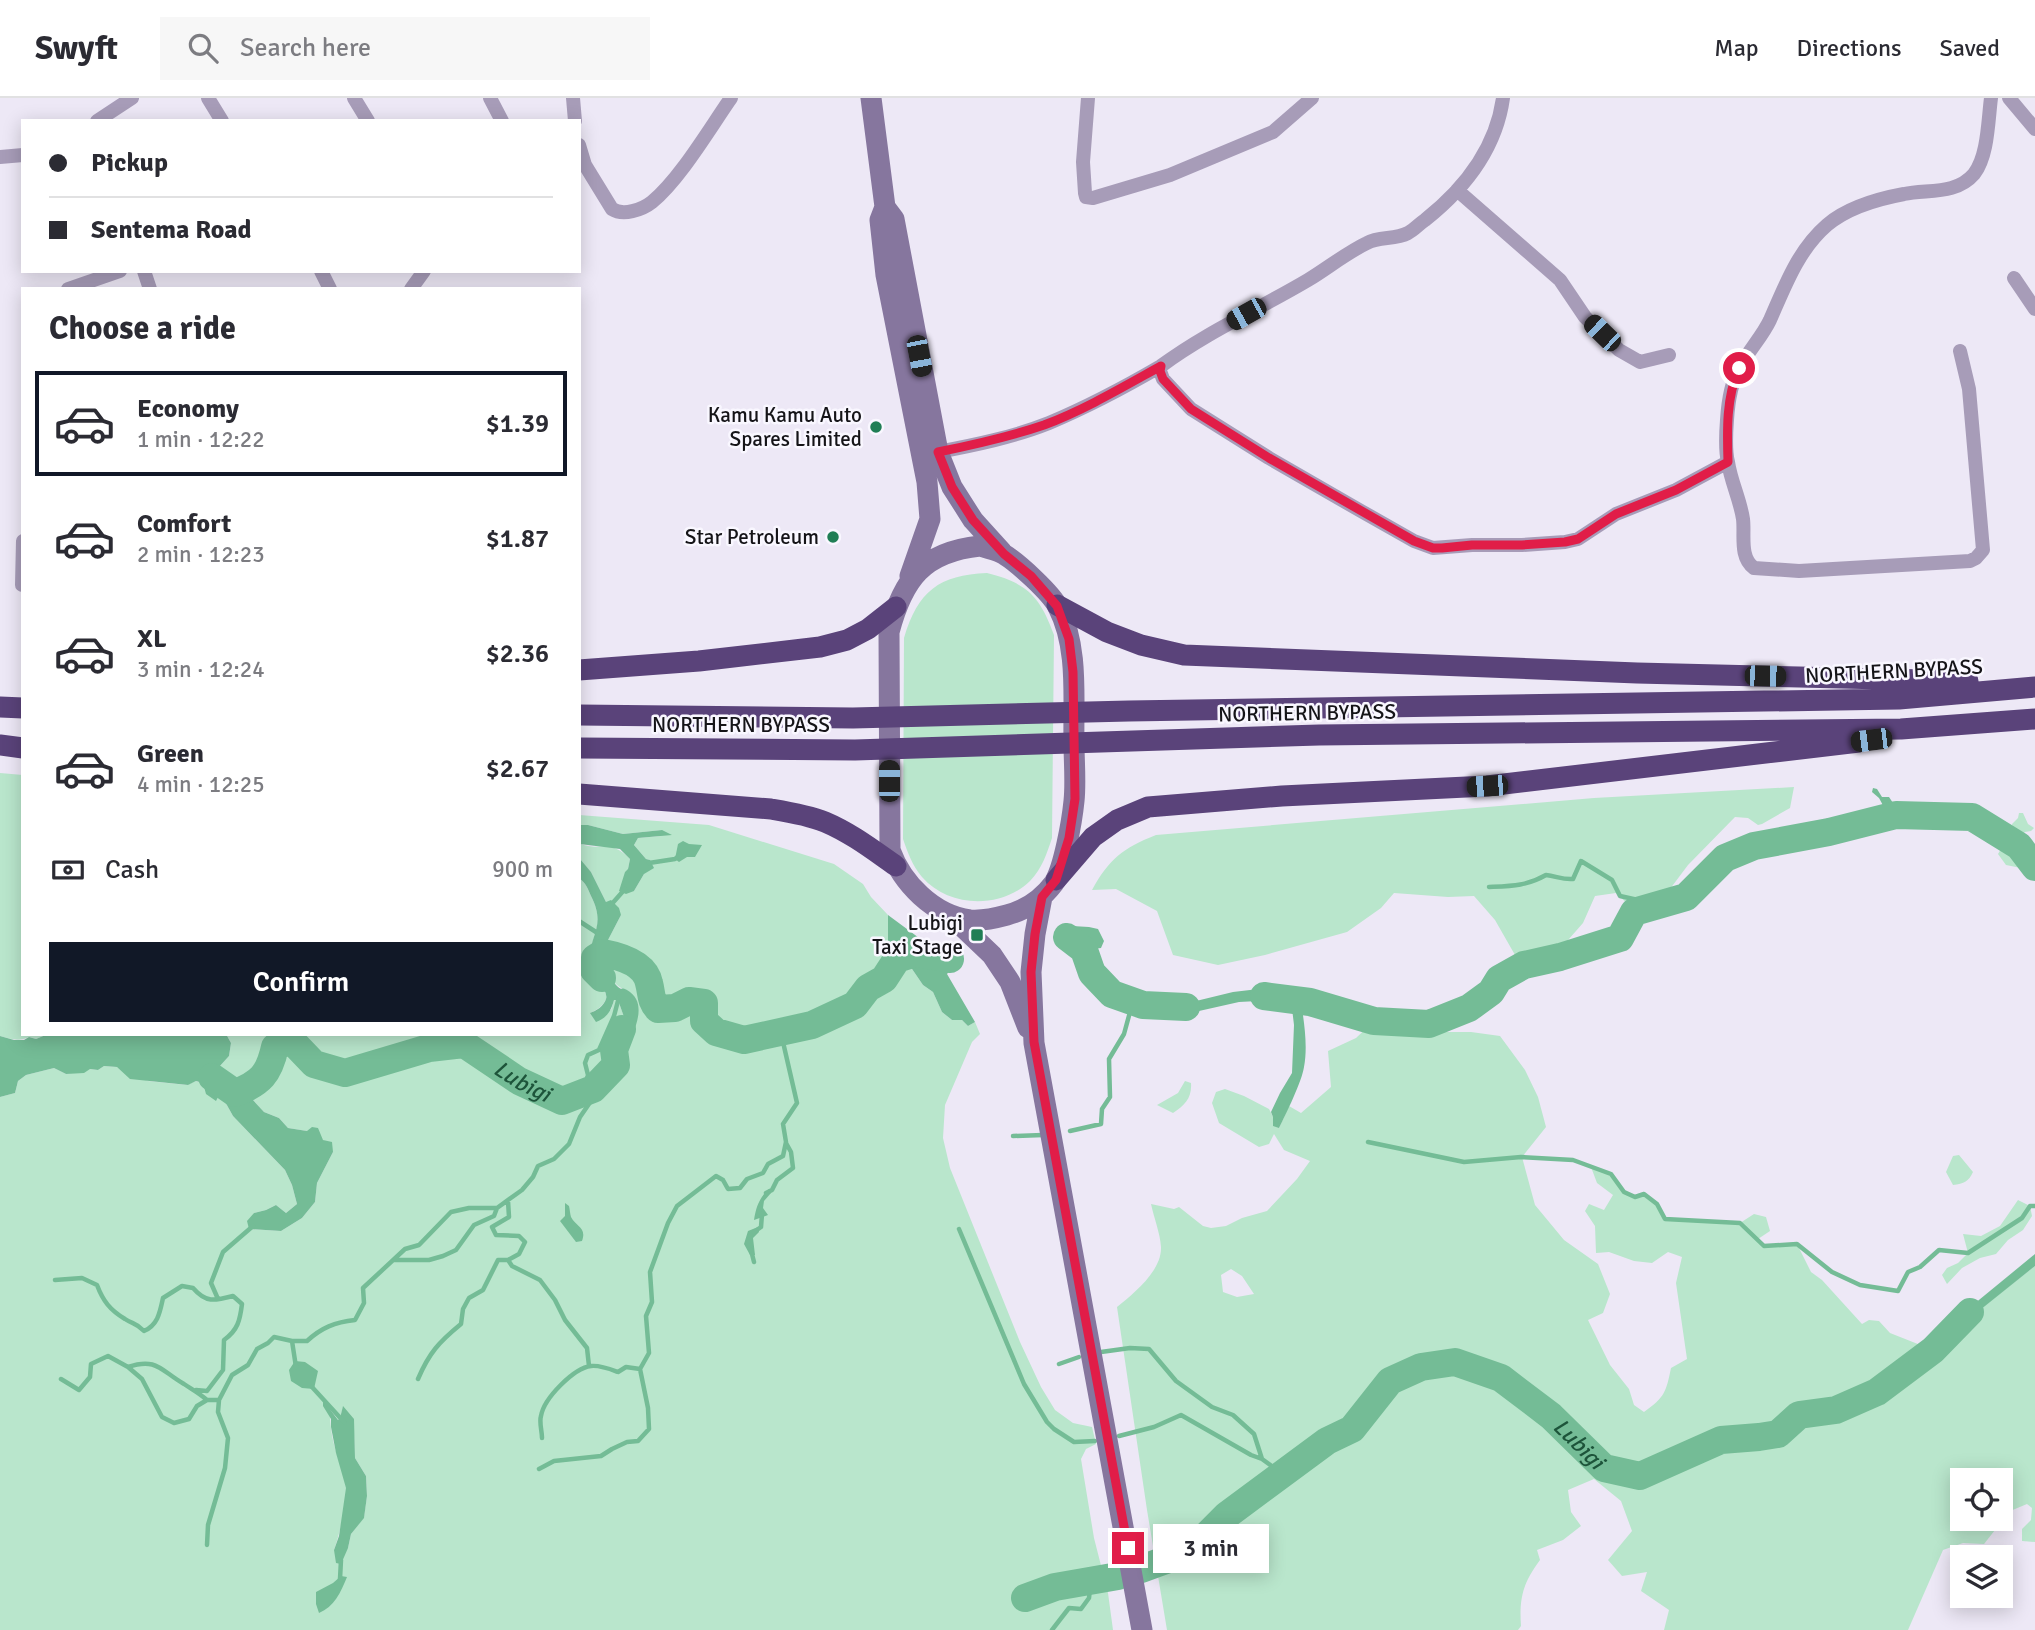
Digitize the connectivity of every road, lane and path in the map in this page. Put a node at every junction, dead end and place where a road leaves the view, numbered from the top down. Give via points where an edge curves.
1 (132, 98) edge
2 (208, 98) edge
3 (354, 98) edge
4 (490, 98) edge
5 (573, 98) edge
6 (730, 98) edge
7 (871, 98) edge
8 (1088, 98) edge
9 (1312, 98) edge
10 (1503, 98) edge
11 (1991, 98) edge
12 (2008, 98) edge
13 (110, 104) edge
14 (99, 119) edge
15 (221, 119) edge
16 (367, 119) edge
17 (501, 119) edge
18 (575, 119) edge
19 (2035, 129) edge
20 (581, 151) edge
21 (21, 155) edge
22 (0, 158) edge
23 (1457, 191) junction
24 (885, 207) junction
25 (114, 273) edge
26 (2014, 278) dead end
27 (74, 287) edge
28 (2035, 309) edge
29 (1960, 351) dead end
30 (1669, 355) dead end
31 (1161, 366) junction
32 (938, 452) junction
33 (1728, 462) junction
34 (1004, 554) junction
35 (906, 587) junction
36 (1057, 606) junction
37 (895, 607) junction
38 (581, 670) edge
39 (2035, 685) edge
40 (0, 707) edge
41 (21, 708) edge
42 (581, 715) edge
43 (2035, 720) edge
44 (0, 744) edge
45 (21, 745) edge
46 (581, 748) edge
47 (581, 794) edge
48 (896, 866) junction
49 (1049, 889) junction
50 (947, 913) junction
51 (1034, 1042) junction
52 (1143, 1630) edge

1 - 13 street
2 - 15 street
3 - 16 street
4 - 17 street
5 - 18 street
6 - 20 street via 684,166 643,208 620,213 612,209
7 - 24 main road
8 - 9 street via 1083,162 1086,197 1093,198 1170,174 1273,132
10 - 23 street via 1489,146
11 - 33 street via 1984,156 1961,185 1854,207 1810,242 1735,377 1727,421
12 - 19 street
13 - 14 street
21 - 22 street
23 - 30 street via 1560,280 1585,317 1619,349 1640,362
23 - 31 street via 1408,233 1369,241
24 - 32 main road via 894,219
24 - 35 main road via 880,220 886,275 927,482 930,519
25 - 27 street
26 - 28 street
29 - 33 street via 1969,389 1983,550 1970,561 1799,571 1754,568 1744,556 1743,521
31 - 32 street via 1047,424
31 - 33 street via 1163,379 1191,409 1361,511 1433,548 1578,539 1616,514
32 - 34 main road via 952,487 973,520
34 - 35 main road via 980,546 960,548 917,570
34 - 36 main road
35 - 37 main road
36 - 39 highway via 1107,632 1185,655
36 - 49 main road via 1069,639 1073,672 1075,799 1069,838
37 - 38 highway via 868,629 820,647
37 - 48 main road via 889,632 889,830
39 - 42 highway, NORTHERN BYPASS via 1899,699 853,718
40 - 41 highway
43 - 46 highway, NORTHERN BYPASS via 1901,729 1319,736 855,750
43 - 49 highway via 1487,786 1148,807 1093,837
44 - 45 highway
47 - 48 highway via 799,814 824,821
48 - 50 main road via 922,897
49 - 50 main road via 1020,912 971,920
49 - 51 main road via 1035,934 1031,972
50 - 51 main road via 992,956 1010,982
51 - 52 main road

